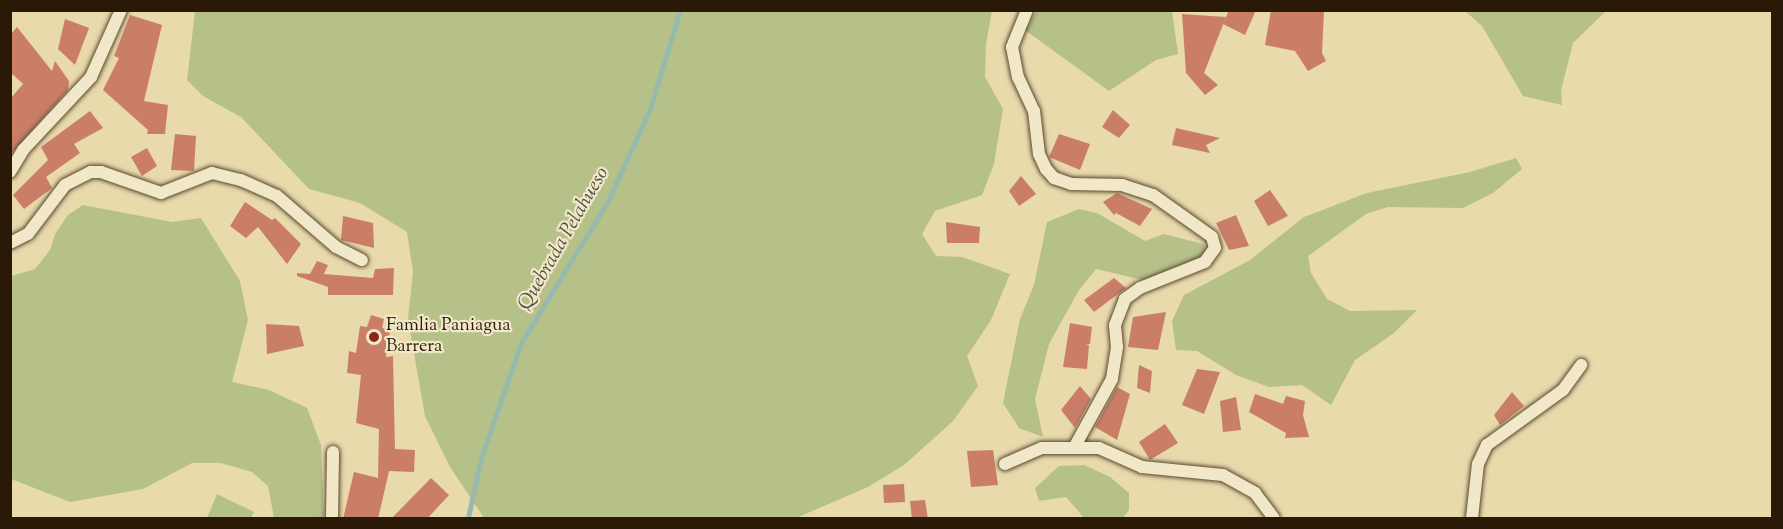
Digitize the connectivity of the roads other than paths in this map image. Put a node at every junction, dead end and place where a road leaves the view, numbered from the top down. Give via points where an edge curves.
1 (121, 10) edge
2 (1027, 10) edge
3 (10, 172) edge
4 (10, 243) edge
5 (362, 260) dead end
6 (1581, 365) dead end
7 (1075, 446) junction
8 (333, 452) dead end
9 (1005, 464) dead end
10 (332, 519) edge
11 (1274, 519) edge
12 (1472, 519) edge

1 - 3 street via 91,77 23,150
2 - 7 street via 1012,47 1018,77 1034,111 1039,154 1046,169 1054,178 1071,184 1122,185 1153,195 1212,237 1215,248 1205,262 1140,288 1125,299 1115,325 1117,348 1112,379
4 - 5 street via 28,234 65,186 91,172 161,193 212,173 241,180 277,196 336,247
6 - 12 street via 1563,390 1487,444 1478,464
7 - 9 street via 1042,448
7 - 11 street via 1099,448 1142,467 1223,475 1255,493
8 - 10 street

